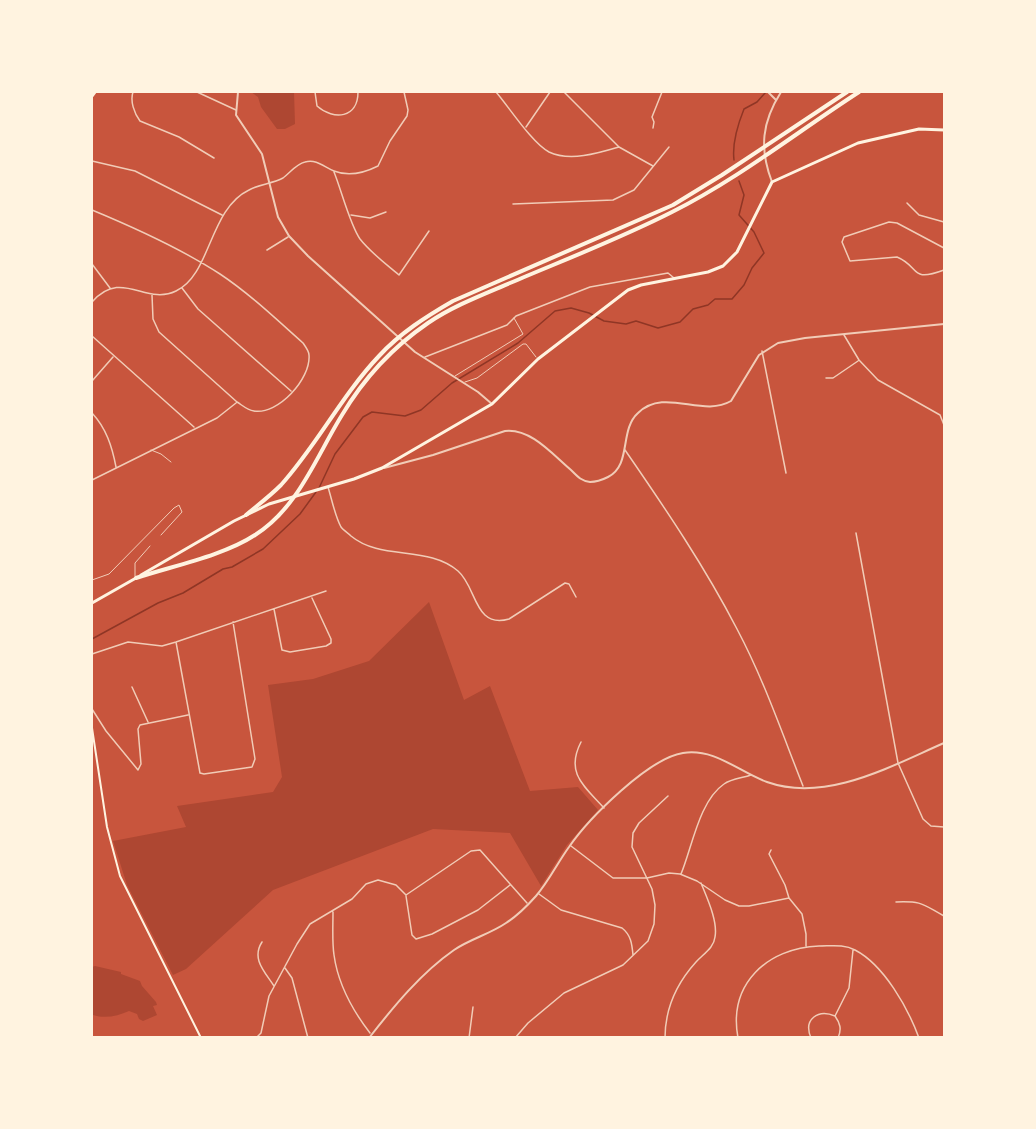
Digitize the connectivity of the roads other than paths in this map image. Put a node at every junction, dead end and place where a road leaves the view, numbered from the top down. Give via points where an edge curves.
1 (95, 92) edge
2 (133, 92) edge
3 (197, 92) edge
4 (238, 92) edge
5 (315, 92) edge
6 (358, 92) edge
7 (404, 92) edge
8 (496, 92) edge
9 (550, 92) edge
10 (564, 92) edge
11 (662, 92) edge
12 (768, 92) edge
13 (782, 92) edge
14 (847, 92) edge
15 (859, 92) edge
16 (92, 96) edge
17 (776, 100) junction
18 (236, 111) junction
19 (526, 128) junction
20 (653, 128) dead end
21 (945, 130) edge
22 (619, 147) junction
23 (669, 147) dead end
24 (214, 158) dead end
25 (92, 161) edge
26 (654, 166) junction
27 (334, 171) junction
28 (772, 182) junction
29 (269, 184) junction
30 (907, 203) dead end
31 (513, 204) dead end
32 (92, 210) edge
33 (386, 212) dead end
34 (350, 215) junction
35 (223, 216) junction
36 (945, 222) edge
37 (429, 231) dead end
38 (289, 236) junction
39 (945, 244) edge
40 (944, 248) edge
41 (267, 250) dead end
42 (945, 252) edge
43 (200, 262) junction
44 (92, 264) edge
45 (945, 270) edge
46 (675, 278) junction
47 (110, 288) junction
48 (182, 288) junction
49 (152, 295) junction
50 (92, 302) edge
51 (514, 317) junction
52 (945, 324) edge
53 (843, 334) junction
54 (92, 336) edge
55 (762, 351) junction
56 (114, 355) junction
57 (423, 358) junction
58 (538, 359) junction
59 (859, 360) junction
60 (455, 378) junction
61 (826, 378) dead end
62 (92, 381) edge
63 (462, 382) junction
64 (292, 392) junction
65 (237, 402) junction
66 (492, 404) junction
67 (92, 413) edge
68 (945, 425) edge
69 (194, 428) junction
70 (625, 449) junction
71 (150, 450) junction
72 (171, 462) dead end
73 (116, 468) junction
74 (382, 468) junction
75 (786, 473) dead end
76 (92, 480) edge
77 (328, 487) junction
78 (246, 515) junction
79 (856, 533) dead end
80 (161, 535) dead end
81 (150, 546) dead end
82 (136, 578) junction
83 (92, 580) edge
84 (326, 591) dead end
85 (311, 596) junction
86 (576, 597) dead end
87 (92, 603) edge
88 (274, 608) junction
89 (233, 622) junction
90 (176, 642) junction
91 (92, 654) edge
92 (132, 687) dead end
93 (92, 709) edge
94 (189, 714) junction
95 (148, 723) junction
96 (92, 728) edge
97 (581, 742) dead end
98 (945, 743) edge
99 (898, 764) junction
100 (751, 775) junction
101 (803, 787) junction
102 (668, 796) dead end
103 (604, 808) junction
104 (945, 827) edge
105 (570, 845) junction
106 (771, 850) dead end
107 (680, 874) junction
108 (647, 878) junction
109 (700, 883) junction
110 (511, 885) junction
111 (538, 894) junction
112 (406, 895) junction
113 (789, 898) junction
114 (896, 902) dead end
115 (528, 904) junction
116 (333, 911) junction
117 (945, 916) edge
118 (262, 942) dead end
119 (806, 946) junction
120 (854, 949) junction
121 (633, 957) junction
122 (285, 967) junction
123 (275, 986) junction
124 (473, 1007) dead end
125 (835, 1016) junction
126 (370, 1036) edge
127 (201, 1038) edge
128 (256, 1038) edge
129 (308, 1038) edge
130 (469, 1038) edge
131 (515, 1038) edge
132 (665, 1038) edge
133 (738, 1038) edge
134 (811, 1038) edge
135 (838, 1038) edge
136 (919, 1038) edge

1 - 16 main road
2 - 24 street via 133,106 140,121 179,137
3 - 18 street
4 - 18 street
5 - 6 street via 317,105 335,115 352,110
7 - 27 street via 407,116 378,166 352,174
8 - 19 street
9 - 19 street
10 - 22 street
11 - 20 street via 652,117
12 - 17 street
13 - 17 street
14 - 78 highway via 673,205 453,301 408,330 360,377 285,479
15 - 82 highway via 673,212 430,322 374,370 352,398 290,503 273,521 243,542
17 - 28 street via 765,127 763,146
18 - 29 street via 262,154
19 - 22 street via 533,139 552,153 588,155
21 - 28 main road via 919,129 858,143
22 - 26 street
23 - 26 street
25 - 35 street via 135,171
26 - 31 street via 634,190 613,200
27 - 29 street via 305,161
27 - 34 street
28 - 46 main road via 733,257 708,272
29 - 35 street via 241,195
29 - 38 street via 278,217
30 - 36 street via 919,215
32 - 43 street
33 - 34 street via 370,218
34 - 37 street via 360,239 399,275
35 - 43 street
38 - 41 street
38 - 57 street
39 - 40 street
40 - 42 street
40 - 45 street via 889,222 844,237 842,242 850,261 897,257 919,274
43 - 48 street
43 - 64 street via 239,288 307,348 308,367
44 - 47 street
46 - 51 street via 668,273 603,283
46 - 58 main road via 634,287
47 - 49 street via 132,288
47 - 50 street
48 - 49 street
48 - 64 street via 198,309
49 - 65 street via 153,319 159,332
51 - 57 street via 507,325
51 - 60 lane via 523,334
52 - 53 street
53 - 55 street via 805,338
53 - 59 street
54 - 56 street
55 - 70 street via 731,401 709,406 656,402 637,414
55 - 75 street
56 - 62 street
56 - 69 street
57 - 60 street
58 - 63 lane via 523,344 477,378
58 - 66 main road
59 - 61 street via 833,378
59 - 68 street via 878,380 940,415
60 - 63 street
63 - 66 street
64 - 65 street via 276,408 256,411
65 - 69 street via 217,418
66 - 74 main road
67 - 73 street via 108,438
69 - 71 street
70 - 74 street via 620,468 614,474 592,482 580,479 529,436 515,430
70 - 101 street via 713,584 738,631 770,698
71 - 72 lane
71 - 73 street
73 - 76 street
74 - 77 main road
77 - 78 main road via 279,500
77 - 86 street via 341,528 359,543 434,559 458,571 477,606 494,621 509,619 565,583
78 - 82 main road
79 - 99 street
80 - 83 lane via 182,512 179,506 109,574
81 - 82 lane via 135,563
82 - 87 main road
84 - 85 street
85 - 88 street
85 - 88 street via 331,639 326,646 282,650
88 - 89 street
89 - 90 street
89 - 94 street via 252,767 200,773
90 - 91 street via 162,646 128,642
90 - 94 street
92 - 95 street
93 - 95 street via 138,770 138,729
94 - 95 street
96 - 127 main road via 107,827 120,876
97 - 103 street via 574,764 576,775
98 - 99 street
99 - 101 street via 848,783
99 - 104 street via 923,819 931,826
100 - 101 street via 775,784
100 - 103 street via 704,753 674,755 650,767
100 - 107 street via 723,785 704,807
102 - 108 street via 633,832 632,848
103 - 105 street
105 - 108 street via 614,879
105 - 111 street
106 - 113 street via 769,854
107 - 108 street
107 - 109 street
108 - 121 street via 654,897 654,924 648,941
109 - 113 street via 739,906
109 - 132 street via 716,936 677,988 669,1007
110 - 112 street via 480,850 471,851
110 - 112 street via 478,910 416,939 412,935
110 - 115 street
111 - 115 street
111 - 121 street via 561,910 622,928 631,940
112 - 116 street via 396,885 378,880 366,884
113 - 119 street via 802,914
114 - 117 street via 926,904
115 - 126 street via 506,924 464,944 429,969
116 - 122 street via 310,924
116 - 126 street via 334,956 341,980 349,1002
118 - 123 street via 257,952 259,965
119 - 120 street via 842,945
119 - 133 street via 756,970 747,980 736,1011
120 - 125 street via 849,988
120 - 136 street via 895,991
121 - 131 street via 564,993
122 - 123 street
122 - 129 street via 292,978
123 - 128 street
124 - 130 street
125 - 134 street via 814,1016 809,1026
125 - 135 street via 840,1024

